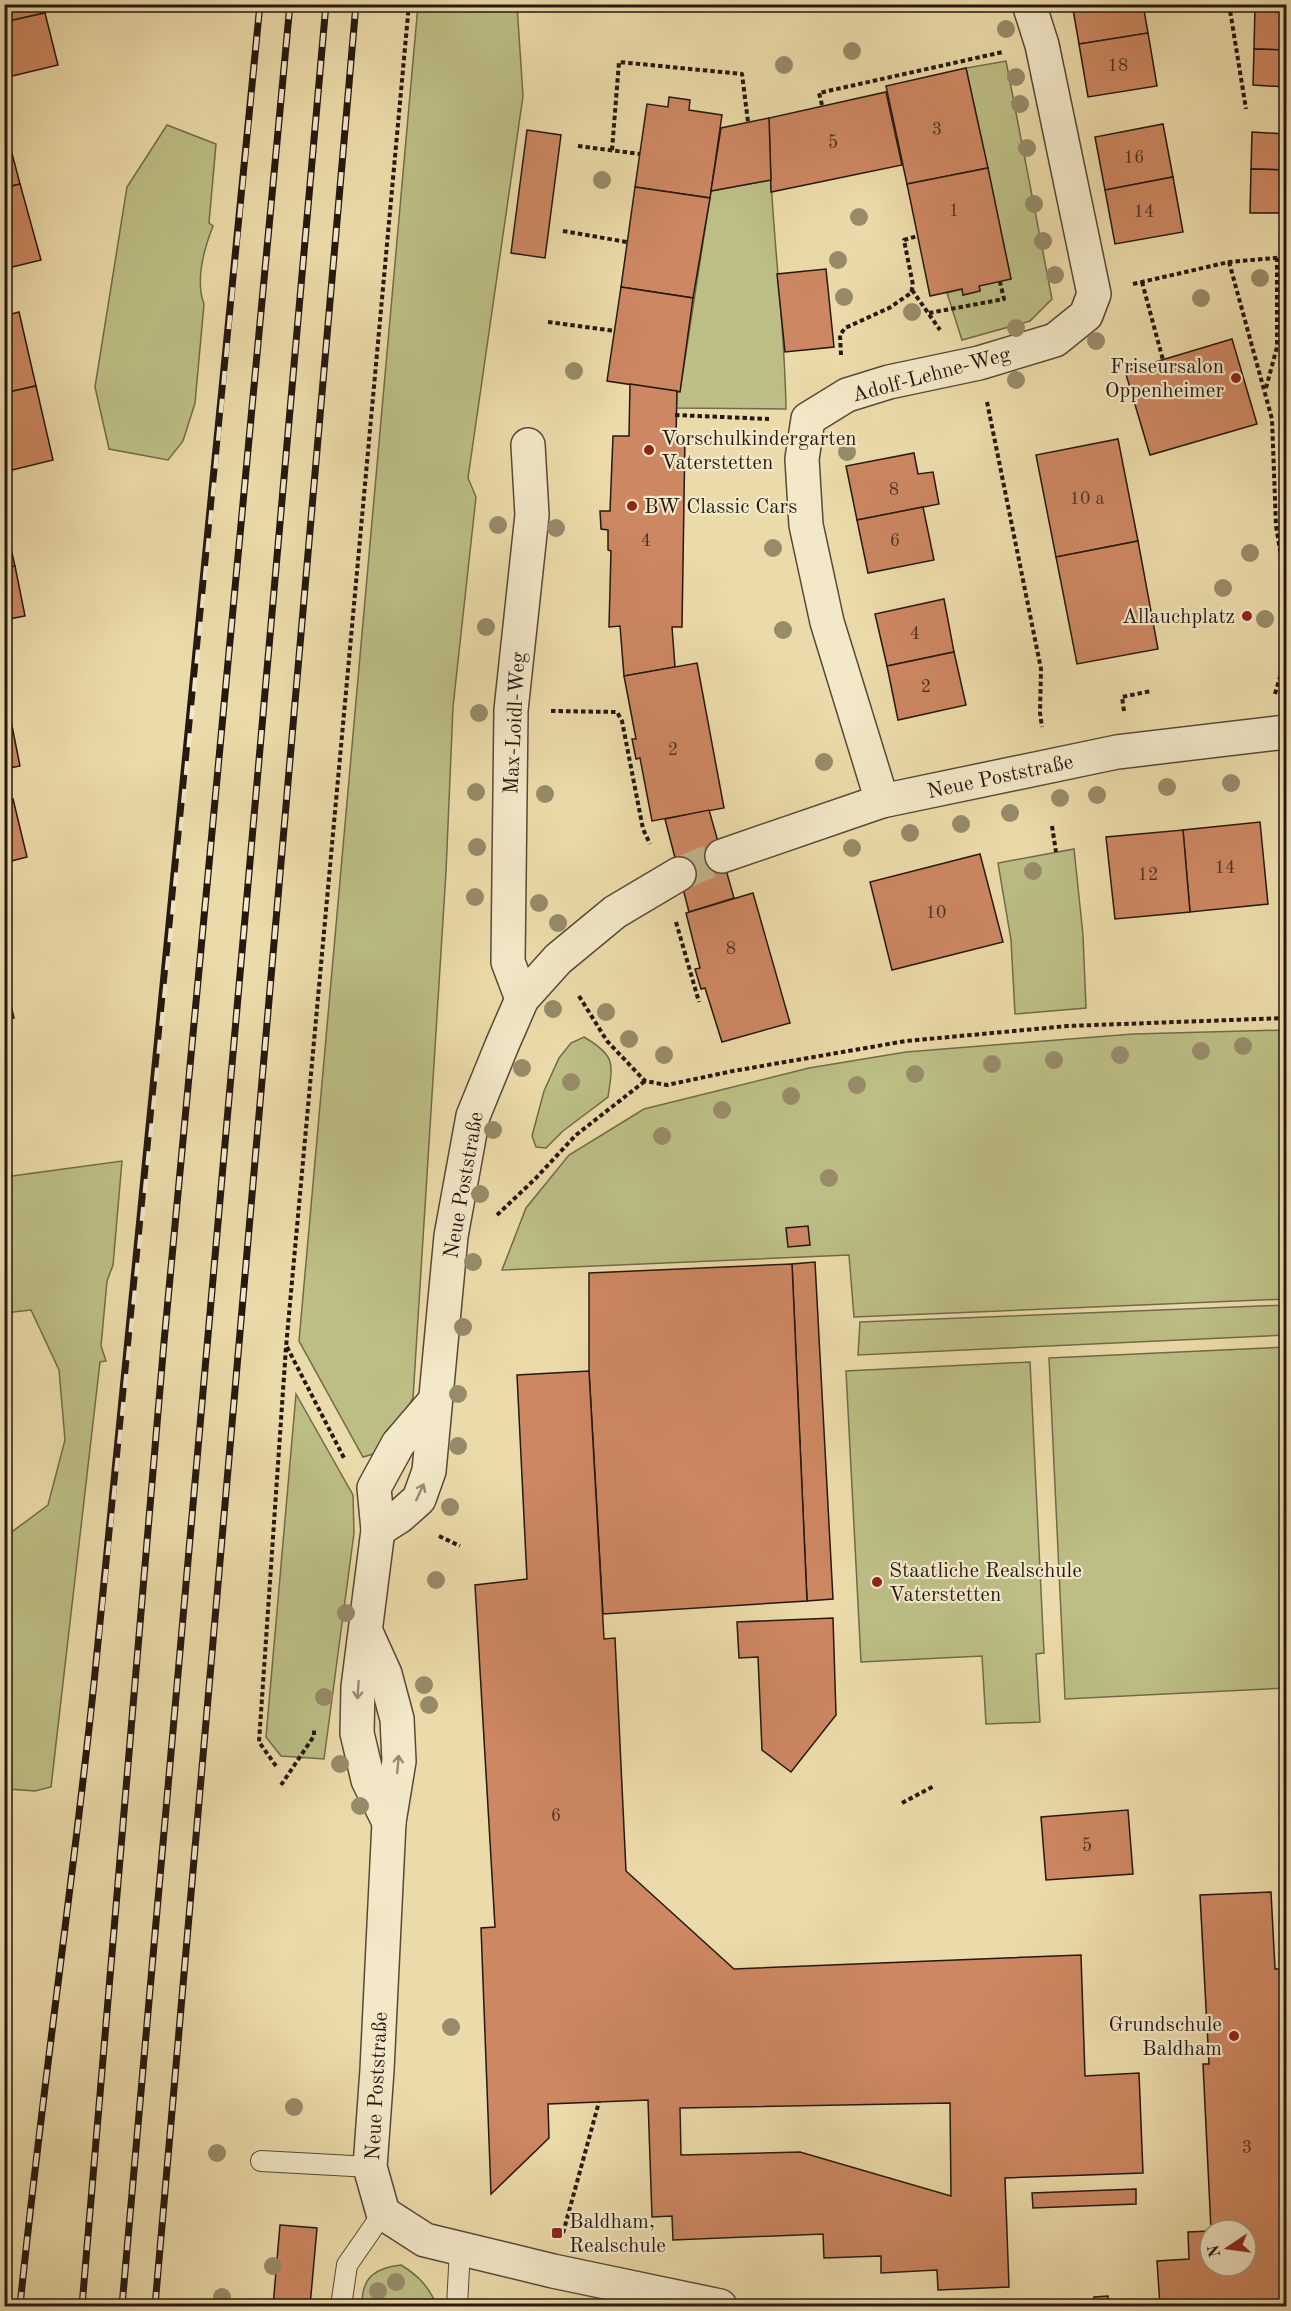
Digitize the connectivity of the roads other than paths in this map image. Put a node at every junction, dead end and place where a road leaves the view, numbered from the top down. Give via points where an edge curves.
1 (1029, 4) edge
2 (528, 445) dead end
3 (1279, 719) edge
4 (882, 801) junction
5 (722, 856) tunnel mouth
6 (679, 874) tunnel mouth
7 (522, 999) junction
8 (434, 1402) junction
9 (378, 1530) junction
10 (261, 2160) dead end
11 (370, 2167) junction
12 (383, 2213) junction
13 (460, 2249) junction
14 (341, 2307) edge
15 (457, 2307) edge
16 (720, 2307) edge

1 - 4 street, Adolf-Lehne-Weg via 1042,45 1094,294 1086,315 1055,340 847,395 808,419 802,459 806,525 827,622
2 - 7 street, Max-Loidl-Weg via 532,515 511,710 508,962
3 - 4 street, Neue Poststraße
4 - 5 street, Neue Poststraße
6 - 7 street, Neue Poststraße via 615,912 558,959
7 - 8 street, Neue Poststraße via 473,1116 451,1236
8 - 9 street, Neue Poststraße via 398,1444 374,1488
9 -> 8 street, Neue Poststraße via 419,1499 429,1471
9 - 11 street, Neue Poststraße via 366,1632 385,1674 397,1719 399,1761 389,1822
10 - 11 lane
11 - 12 street, Neue Poststraße
12 - 13 street via 425,2240
12 - 14 lane via 346,2265
13 - 15 lane
13 - 16 street

